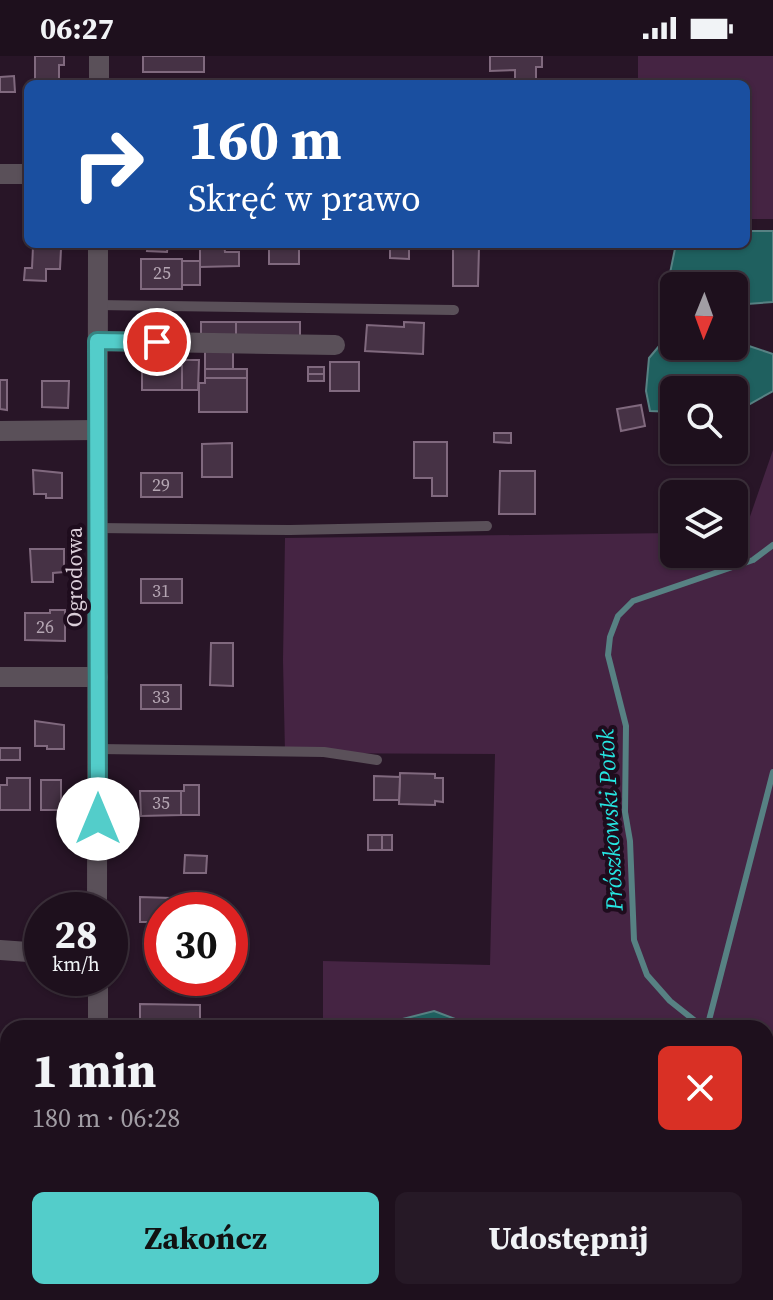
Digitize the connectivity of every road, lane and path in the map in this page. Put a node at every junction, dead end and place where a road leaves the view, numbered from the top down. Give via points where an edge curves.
1 (99, 56) edge
2 (99, 80) edge
3 (0, 174) edge
4 (24, 174) edge
5 (98, 248) edge
6 (97, 305) junction
7 (454, 310) dead end
8 (97, 341) junction
9 (335, 345) dead end
10 (96, 430) junction
11 (0, 431) edge
12 (487, 526) dead end
13 (97, 528) junction
14 (0, 677) edge
15 (98, 677) junction
16 (98, 749) junction
17 (377, 760) dead end
18 (97, 892) edge
19 (0, 950) edge
20 (24, 952) edge
21 (98, 996) edge
22 (98, 1020) edge

1 - 2 street
3 - 4 street
5 - 6 street, Ogrodowa
6 - 7 lane
6 - 8 street, Ogrodowa
8 - 9 street
8 - 10 street, Ogrodowa
10 - 11 street
10 - 13 street, Ogrodowa
12 - 13 lane
13 - 15 street, Ogrodowa
14 - 15 street
15 - 16 street, Ogrodowa
16 - 17 lane via 324,752
16 - 18 street, Ogrodowa
19 - 20 street
21 - 22 street

